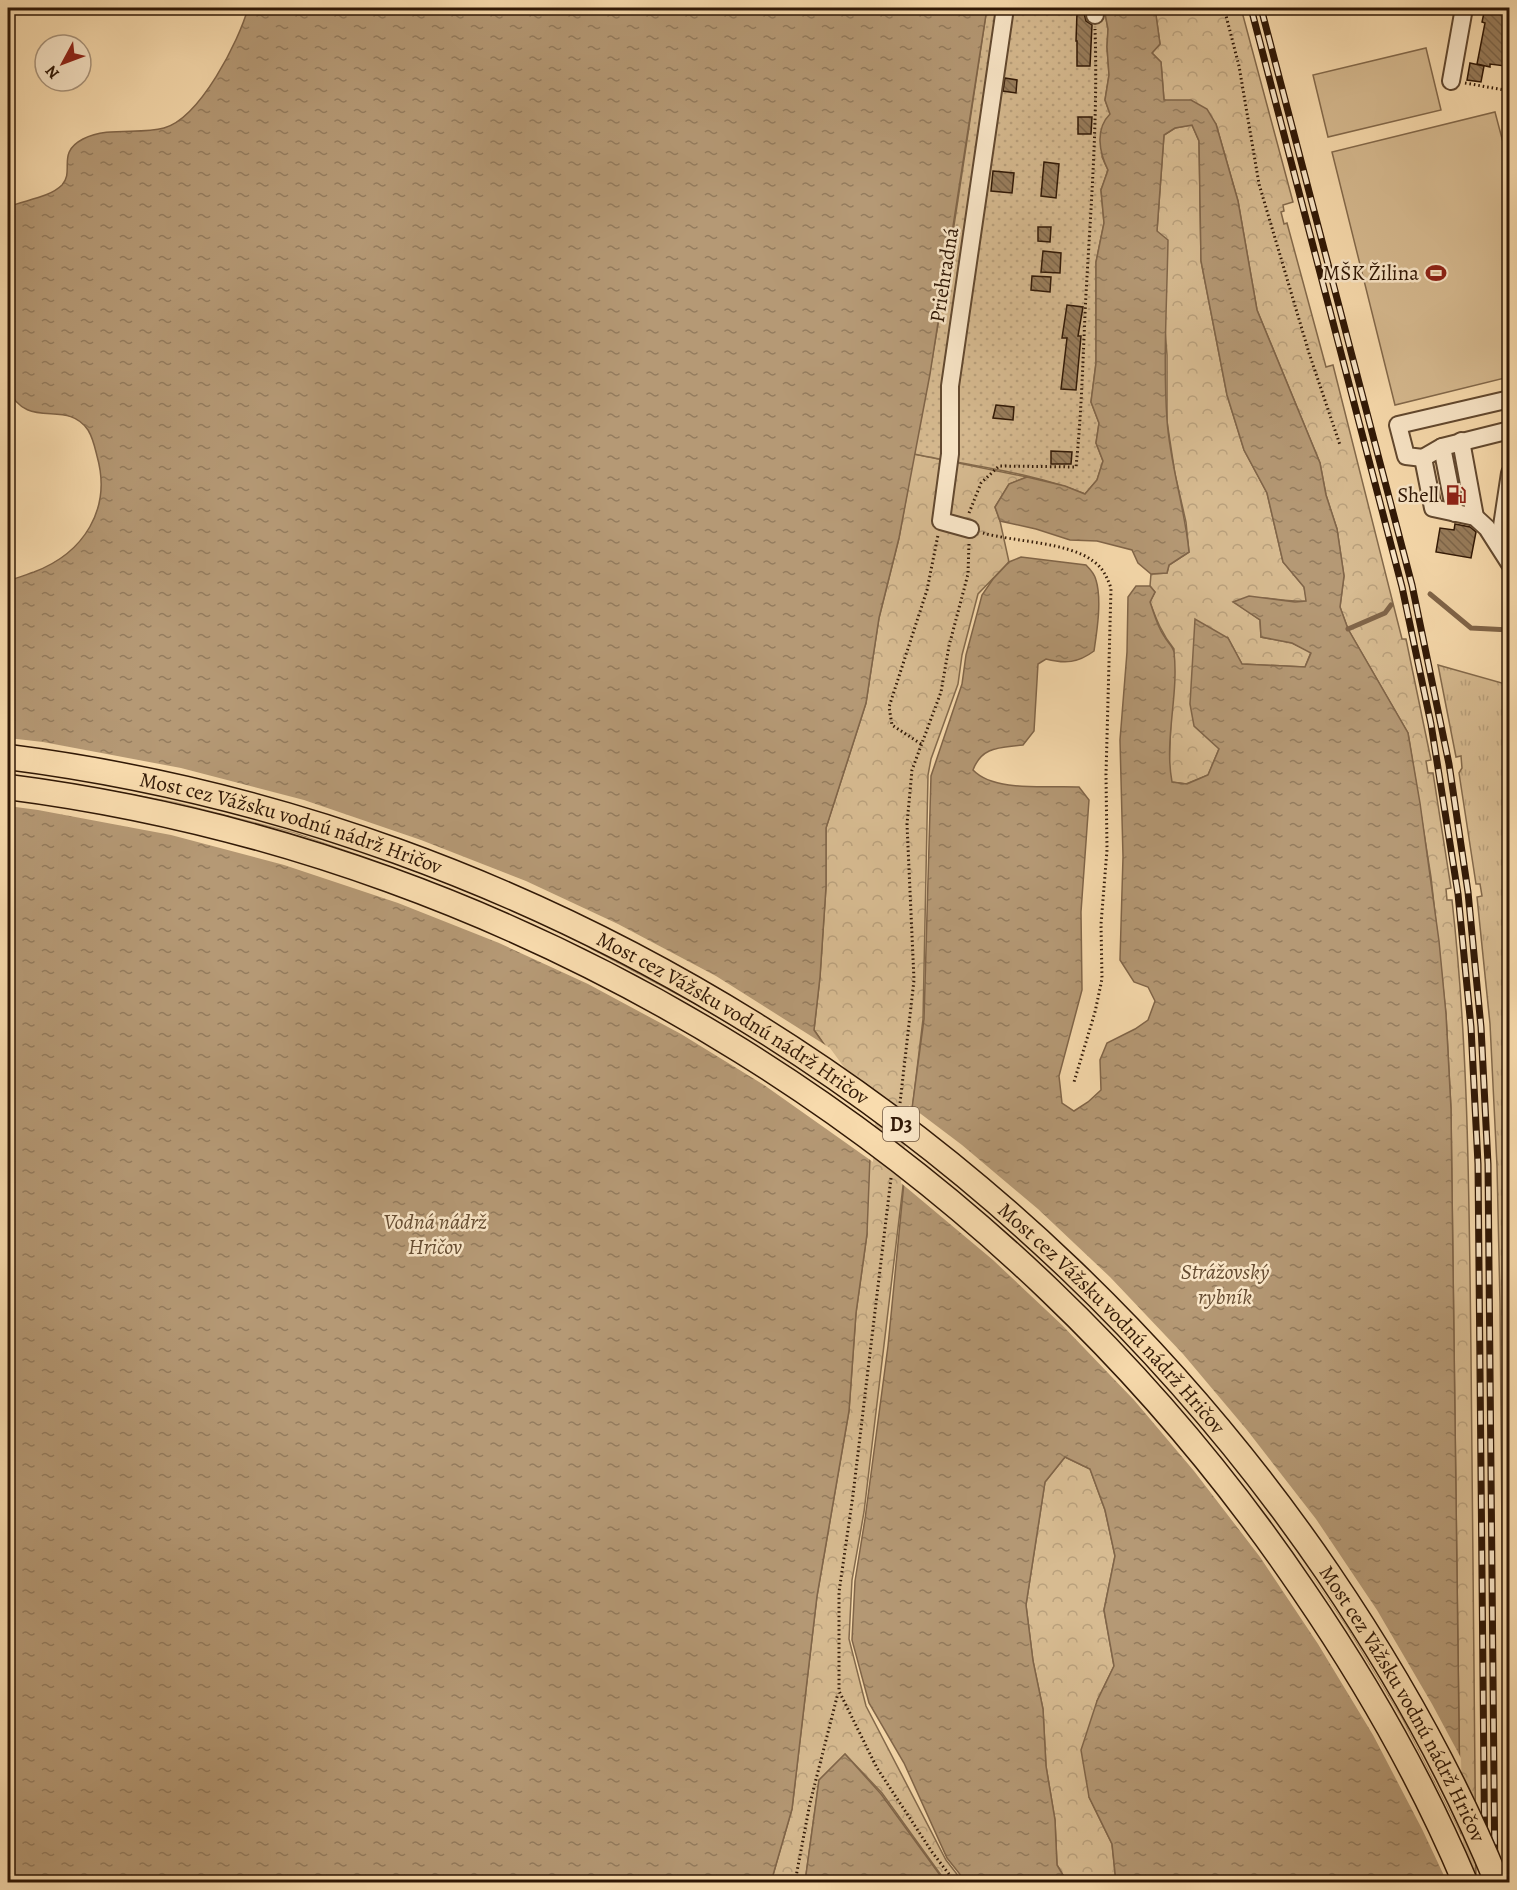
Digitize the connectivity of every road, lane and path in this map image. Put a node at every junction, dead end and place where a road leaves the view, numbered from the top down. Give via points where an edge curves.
1 (1005, 8) edge
2 (1224, 8) edge
3 (1464, 8) edge
4 (1095, 11) edge
5 (1451, 81) joint
6 (1509, 91) edge
7 (1509, 399) edge
8 (1509, 430) edge
9 (1461, 441) junction
10 (1340, 445) dead end
11 (1442, 447) junction
12 (1423, 458) junction
13 (1509, 473) edge
14 (1455, 513) junction
15 (1475, 517) junction
16 (941, 520) junction
17 (970, 529) junction
18 (1507, 558) edge
19 (921, 744) junction
20 (8, 758) edge
21 (8, 787) edge
22 (1074, 1082) dead end
23 (899, 1106) dead end
24 (891, 1175) dead end
25 (839, 1691) junction
26 (795, 1882) edge
27 (955, 1882) edge
28 (1465, 1882) edge
29 (1497, 1882) edge

1 - 16 street, Priehradná via 950,386 950,454
2 - 10 path via 1239,66 1259,184
3 - 5 street
4 - 17 path via 1095,143 1076,467 999,466 981,483 969,512
5 - 6 path
7 - 12 street via 1398,425 1406,456
8 - 9 street
9 - 11 street
9 - 15 street
11 - 12 street
11 - 14 street
12 - 14 street via 1433,508
13 - 18 street
14 - 15 street
15 - 18 street
16 - 17 street
16 - 19 path via 927,590 889,707 891,725
17 - 19 path via 968,574 941,692
17 - 22 path via 1084,555 1101,568 1111,588 1102,979
19 - 23 path via 912,770 907,824 914,980
20 - 29 highway, Most cez Vážsku vodnú nádrž Hričov / D3, bridge via 142,780 227,799 324,827 478,883 563,920 722,1005 786,1043 903,1125 1018,1220 1092,1289 1166,1365 1233,1445 1297,1528 1379,1652 1437,1756
21 - 28 highway, Most cez Vážsku vodnú nádrž Hričov / D3, bridge via 133,808 218,828 392,880 467,910 550,945 690,1020 770,1068 885,1149 992,1235 1073,1311 1143,1384 1210,1463 1273,1544 1354,1669 1412,1771
24 - 25 path via 839,1592
25 - 26 path via 810,1803
25 - 27 path via 877,1768

